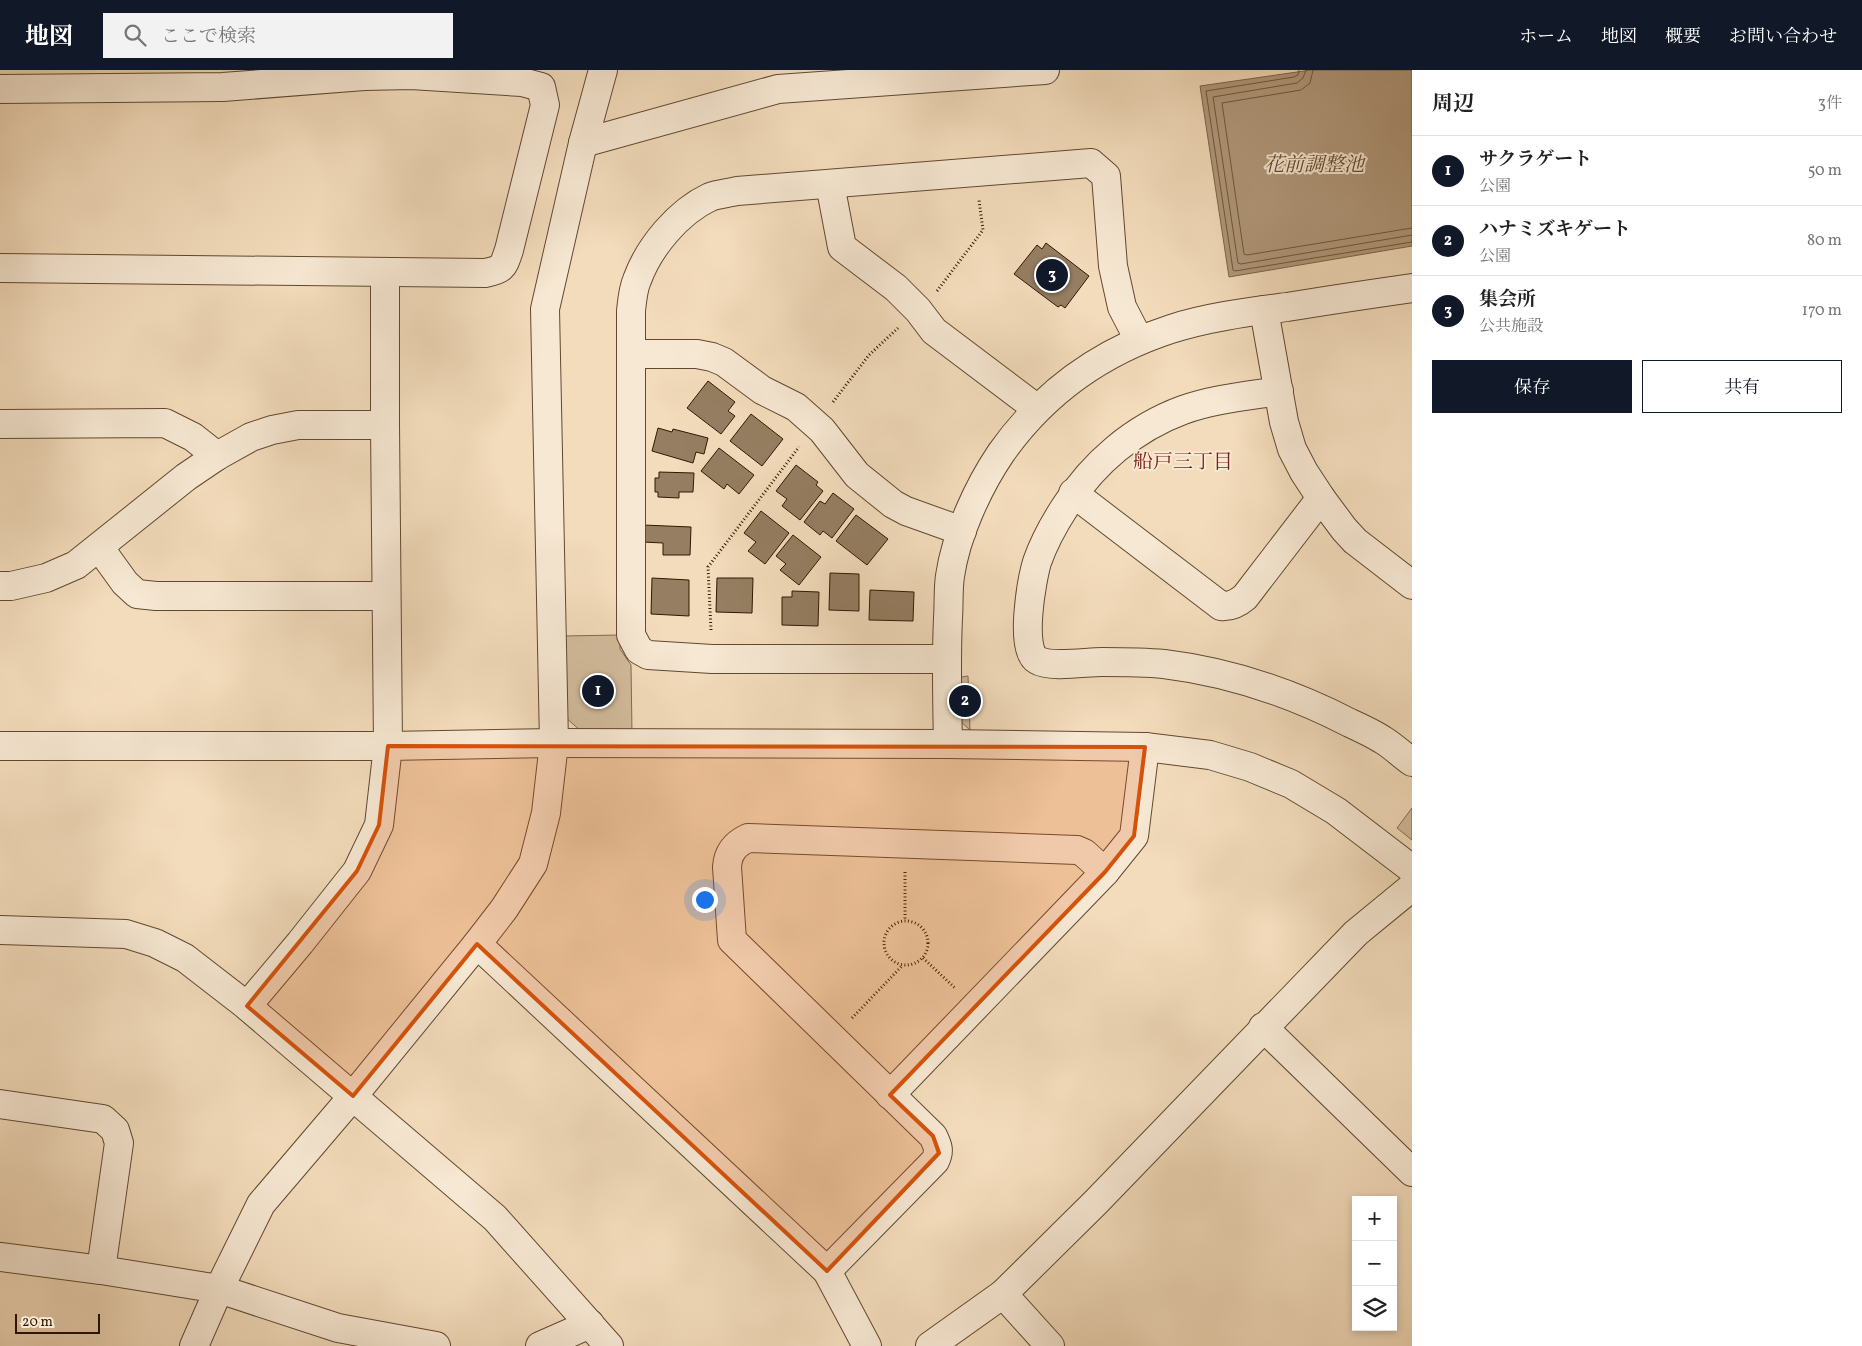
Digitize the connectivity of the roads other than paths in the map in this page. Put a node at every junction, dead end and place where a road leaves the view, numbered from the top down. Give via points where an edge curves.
1 (603, 70) edge
2 (1045, 70) edge
3 (0, 89) edge
4 (583, 143) junction
5 (830, 184) junction
6 (0, 268) edge
7 (386, 273) junction
8 (1412, 288) edge
9 (1264, 310) junction
10 (1139, 340) junction
11 (631, 354) junction
12 (1279, 391) junction
13 (1036, 408) junction
14 (0, 424) edge
15 (384, 425) junction
16 (217, 456) junction
17 (1074, 493) junction
18 (1321, 498) junction
19 (962, 531) junction
20 (99, 546) junction
21 (1412, 585) edge
22 (0, 586) edge
23 (386, 596) junction
24 (946, 659) junction
25 (554, 743) junction
26 (948, 744) junction
27 (0, 746) edge
28 (388, 746) junction
29 (1145, 747) junction
30 (1412, 762) edge
31 (1412, 869) edge
32 (1105, 872) junction
33 (1412, 887) edge
34 (0, 930) edge
35 (477, 944) junction
36 (247, 1006) junction
37 (1263, 1027) junction
38 (890, 1094) junction
39 (353, 1096) junction
40 (0, 1104) edge
41 (1412, 1172) edge
42 (0, 1256) edge
43 (101, 1270) junction
44 (827, 1271) junction
45 (219, 1289) junction
46 (1003, 1294) junction
47 (590, 1324) junction
48 (194, 1346) edge
49 (436, 1346) edge
50 (540, 1346) edge
51 (609, 1346) edge
52 (867, 1346) edge
53 (930, 1346) edge
54 (1050, 1346) edge

1 - 4 street
2 - 4 street via 778,89
3 - 7 street via 223,87 411,75 522,82 541,87 545,105 504,264 499,270 485,273
4 - 25 street via 545,309
5 - 10 street via 1091,163 1106,176 1113,266 1122,306
5 - 11 street via 737,191 711,197 689,212 668,230 649,256 636,282 631,311
5 - 13 street via 842,248 896,288 934,331
6 - 7 street
7 - 15 street
8 - 9 street
9 - 10 street via 1172,328
9 - 12 street
10 - 13 street via 1089,367
11 - 19 street via 697,354 724,362 762,390 796,407 822,430 857,475 893,504 906,512
11 - 24 street via 632,635 638,650 648,655 712,658
12 - 17 street via 1212,402 1157,421 1106,456
12 - 18 street via 1292,449
13 - 19 street via 981,483
14 - 16 street via 165,423 193,437
15 - 16 street via 298,425 252,437
15 - 23 street
16 - 20 street
17 - 18 street via 1221,606 1228,607 1245,597
17 - 30 street via 1053,526 1037,563 1028,611 1028,642 1037,660 1050,664 1164,664 1242,680 1333,714 1382,739
18 - 21 street via 1355,541
19 - 24 street via 950,576
20 - 22 street via 76,564 46,578
20 - 23 street via 125,583 138,594
23 - 28 street
24 - 26 street
25 - 26 street
25 - 28 street
25 - 35 street via 546,813 533,864
26 - 29 street
27 - 28 street
28 - 36 street via 379,825 357,871
29 - 31 street via 1210,755 1291,784 1336,811
29 - 32 street via 1134,836
32 - 38 street
32 - 38 street via 1077,850 748,838 731,851 728,858 732,940
33 - 37 street via 1356,933
34 - 36 street via 126,934 155,942 185,958
35 - 39 street
35 - 44 street
36 - 39 street
37 - 41 street
37 - 46 street
38 - 44 street via 934,1136 939,1153 935,1161
39 - 45 street via 261,1204
39 - 47 street via 495,1218
40 - 43 street via 102,1119 116,1130 119,1144
42 - 43 street
43 - 45 street
44 - 52 street
45 - 48 street
45 - 49 street via 338,1328
46 - 53 street
46 - 54 street
47 - 50 street
47 - 51 street

